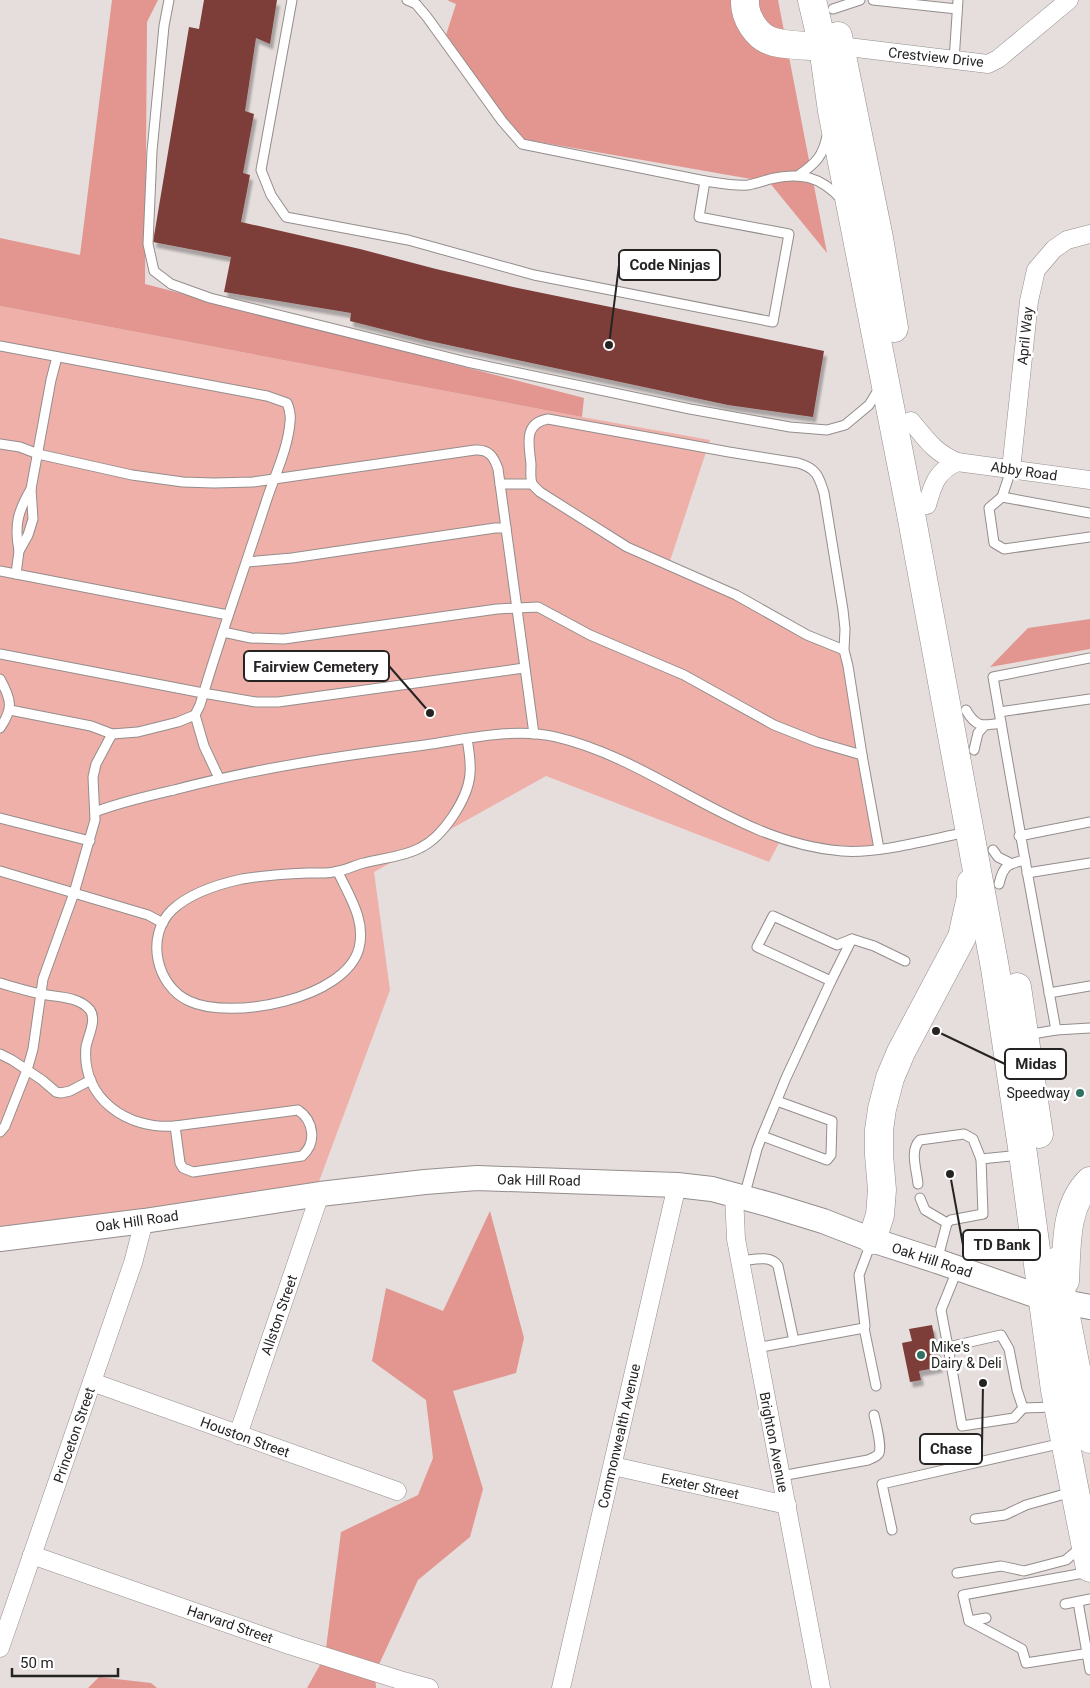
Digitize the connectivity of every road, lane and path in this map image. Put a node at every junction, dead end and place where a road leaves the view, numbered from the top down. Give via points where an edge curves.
1 (169, 0) edge
2 (292, 0) edge
3 (407, 0) edge
4 (745, 0) edge
5 (860, 0) edge
6 (873, 0) edge
7 (1069, 0) edge
8 (825, 3) edge
9 (957, 5) edge
10 (832, 46) junction
11 (954, 61) junction
12 (832, 111) junction
13 (799, 175) junction
14 (705, 181) junction
15 (852, 212) junction
16 (1090, 234) edge
17 (0, 346) edge
18 (57, 356) junction
19 (885, 378) junction
20 (911, 422) junction
21 (0, 444) edge
22 (38, 454) junction
23 (957, 462) junction
24 (1011, 470) junction
25 (274, 478) junction
26 (1090, 480) edge
27 (500, 484) junction
28 (532, 484) junction
29 (31, 489) junction
30 (1002, 497) junction
31 (927, 505) junction
32 (1090, 513) edge
33 (506, 528) junction
34 (1090, 537) edge
35 (19, 551) junction
36 (247, 562) junction
37 (0, 571) edge
38 (16, 574) junction
39 (517, 609) junction
40 (228, 615) junction
41 (223, 632) junction
42 (844, 650) junction
43 (0, 654) edge
44 (1090, 658) edge
45 (524, 668) junction
46 (0, 679) edge
47 (203, 693) junction
48 (1090, 699) edge
49 (10, 710) junction
50 (998, 712) junction
51 (195, 715) junction
52 (1000, 723) junction
53 (0, 728) edge
54 (975, 729) junction
55 (112, 734) junction
56 (534, 734) junction
57 (467, 739) junction
58 (862, 755) junction
59 (219, 778) junction
60 (95, 812) junction
61 (0, 818) edge
62 (1090, 822) edge
63 (970, 831) junction
64 (1019, 836) junction
65 (90, 841) junction
66 (879, 849) junction
67 (1024, 860) junction
68 (1090, 863) edge
69 (1001, 866) junction
70 (0, 871) edge
71 (338, 872) junction
72 (1027, 873) junction
73 (74, 893) junction
74 (163, 924) junction
75 (852, 939) junction
76 (905, 961) dead end
77 (831, 981) junction
78 (0, 983) edge
79 (1090, 986) edge
80 (1049, 993) junction
81 (41, 994) junction
82 (1090, 1028) edge
83 (1056, 1030) junction
84 (1025, 1035) junction
85 (0, 1054) edge
86 (28, 1070) junction
87 (90, 1080) junction
88 (776, 1101) junction
89 (174, 1126) junction
90 (0, 1132) edge
91 (762, 1136) junction
92 (1023, 1154) junction
93 (981, 1159) junction
94 (1090, 1181) edge
95 (918, 1184) dead end
96 (677, 1185) junction
97 (320, 1194) junction
98 (739, 1196) junction
99 (920, 1198) dead end
100 (144, 1221) junction
101 (947, 1223) junction
102 (0, 1239) edge
103 (872, 1240) junction
104 (740, 1261) junction
105 (948, 1264) junction
106 (1053, 1300) junction
107 (1090, 1306) edge
108 (864, 1328) junction
109 (794, 1341) junction
110 (948, 1347) junction
111 (756, 1348) junction
112 (1090, 1363) edge
113 (92, 1382) junction
114 (876, 1386) dead end
115 (1070, 1400) junction
116 (1023, 1408) junction
117 (874, 1415) dead end
118 (238, 1435) junction
119 (1078, 1441) edge
120 (612, 1466) junction
121 (781, 1476) junction
122 (1075, 1491) junction
123 (398, 1492) dead end
124 (787, 1505) junction
125 (975, 1520) dead end
126 (892, 1530) dead end
127 (32, 1555) junction
128 (1088, 1561) edge
129 (957, 1573) dead end
130 (1090, 1599) edge
131 (1078, 1602) junction
132 (1065, 1604) dead end
133 (986, 1618) dead end
134 (969, 1621) junction
135 (1086, 1624) edge
136 (0, 1648) edge
137 (1089, 1653) edge
138 (1090, 1670) edge
139 (402, 1685) edge
140 (429, 1688) edge
141 (561, 1688) edge
142 (821, 1688) edge

1 - 19 lane via 152,151 148,244 154,271 171,284 210,298 458,360 790,427 827,430 845,425 869,405
2 - 14 lane via 261,170 271,195 286,217 408,240 534,275 773,322 789,234 699,217
3 - 14 lane via 416,4 427,17 522,144
4 - 10 highway via 747,15 765,38 774,42
5 - 8 lane
6 - 9 lane
7 - 11 street, Crestview Drive via 998,59 988,64
8 - 10 highway
9 - 11 lane
10 - 11 street, Crestview Drive
10 - 12 highway
10 - 20 highway via 877,228
12 - 13 lane via 819,159
12 - 15 highway
13 - 14 lane via 750,185
13 - 15 lane via 834,191
15 - 19 highway
16 - 24 street, April Way via 1067,240 1054,249 1036,270 1028,301
17 - 18 lane
18 - 22 lane
18 - 25 lane via 267,396 287,403 290,423
19 - 63 highway
20 - 23 street, Abby Road via 933,448
20 - 31 highway
21 - 22 lane
22 - 25 lane via 132,475 183,482 253,482
22 - 29 lane
23 - 24 street, Abby Road
23 - 31 street via 941,472
24 - 26 street, Abby Road
24 - 30 lane
25 - 27 lane via 483,449 495,459
25 - 36 lane
27 - 28 lane
27 - 33 lane
28 - 42 lane via 627,547 736,595 807,635
28 - 42 lane via 530,433 539,420 548,419 806,465 819,477 824,492 843,610
29 - 35 lane via 18,519
29 - 35 lane via 34,519
30 - 32 lane
30 - 34 lane via 989,508 994,543 1004,549
31 - 54 highway
33 - 36 lane
33 - 39 lane
35 - 38 lane
36 - 40 lane
37 - 38 lane
38 - 40 lane
39 - 41 lane via 497,609 284,639 251,638
39 - 45 lane
39 - 58 lane via 544,609 590,636 684,676 774,726
40 - 41 lane
41 - 47 lane
42 - 58 lane
43 - 47 lane
44 - 50 lane via 993,677
45 - 47 lane via 278,702 256,702
45 - 56 lane
46 - 49 lane via 10,700
47 - 51 lane
48 - 50 lane
49 - 53 lane
49 - 55 lane via 91,726
50 - 52 lane
51 - 55 lane via 138,732
51 - 59 lane via 204,746
52 - 54 lane
52 - 64 lane
54 - 69 highway
55 - 60 lane via 96,764 93,777
56 - 57 lane
56 - 66 lane via 560,738 614,756 768,835 845,852
57 - 59 lane via 274,766
57 - 71 lane via 470,773 467,788 435,838 406,854 362,863
58 - 66 lane
59 - 60 lane
60 - 65 lane
61 - 65 lane
62 - 64 lane
63 - 66 lane
63 - 92 highway
63 - 103 highway via 971,897 962,937 901,1052 882,1110 879,1155 882,1190 880,1215
64 - 67 lane
65 - 73 lane
67 - 69 lane
67 - 72 lane
68 - 72 lane
69 - 84 highway
70 - 73 lane
71 - 74 lane via 261,876 222,884 190,897 172,910
71 - 74 lane via 359,917 359,947 351,965 340,977 297,998 233,1008 200,1006 187,1001 165,981 160,971 158,940
72 - 80 lane
73 - 74 lane via 148,915
73 - 81 lane via 43,978
75 - 76 lane
75 - 77 lane
75 - 77 lane via 837,945 773,916 757,947
77 - 88 lane
78 - 81 lane
79 - 80 lane
80 - 83 lane
81 - 86 lane
81 - 87 lane via 76,1001 92,1012 86,1047
82 - 83 lane
83 - 84 lane
84 - 106 highway
85 - 86 lane
86 - 87 lane via 61,1093
86 - 90 lane
87 - 89 lane via 103,1100 118,1114 160,1128
88 - 91 lane
88 - 91 lane via 832,1121 830,1155 827,1160
89 - 89 lane via 180,1163 183,1168 194,1172 302,1156 311,1143 312,1131 309,1121 298,1110
91 - 98 lane
92 - 93 lane
92 - 106 highway
93 - 95 lane via 973,1139 964,1134 920,1140 914,1150
93 - 101 lane via 983,1214
94 - 106 highway via 1077,1197
96 - 97 street, Oak Hill Road via 477,1178
96 - 98 street, Oak Hill Road
96 - 120 street, Commonwealth Avenue
97 - 100 street, Oak Hill Road
97 - 118 street, Allston Street
98 - 103 street, Oak Hill Road via 823,1221
98 - 104 street, Brighton Avenue via 736,1239
99 - 101 lane via 925,1210
100 - 102 street, Oak Hill Road
100 - 113 street, Princeton Street via 134,1263
101 - 105 lane
103 - 105 street, Oak Hill Road
103 - 108 lane via 859,1275
104 - 109 lane via 775,1261
104 - 111 street, Brighton Avenue
105 - 106 street, Oak Hill Road
105 - 110 lane via 941,1310
106 - 107 street, Oak Hill Road
106 - 115 highway
108 - 109 lane
108 - 114 lane
109 - 111 lane
110 - 116 lane via 1001,1335 1009,1349 1016,1390
110 - 116 lane via 962,1426 1014,1418
111 - 121 street, Brighton Avenue
112 - 115 highway
113 - 118 street, Houston Street
113 - 127 street, Princeton Street
115 - 116 lane
115 - 119 highway
117 - 121 lane via 880,1452 876,1456
118 - 123 street, Houston Street
119 - 122 highway
119 - 126 lane via 882,1484
120 - 124 street, Exeter Street
120 - 141 street, Commonwealth Avenue
121 - 124 street, Brighton Avenue
122 - 125 lane via 1026,1505 1005,1515
122 - 128 highway
124 - 142 street, Brighton Avenue
127 - 136 street, Princeton Street
127 - 139 street, Harvard Street
128 - 129 lane via 1066,1560 1024,1571 1001,1566
128 - 134 lane via 963,1594
130 - 131 lane
131 - 132 lane
131 - 135 lane
133 - 134 lane
134 - 137 lane via 1022,1649 1026,1663
135 - 137 lane
137 - 138 lane
139 - 140 street, Harvard Street

